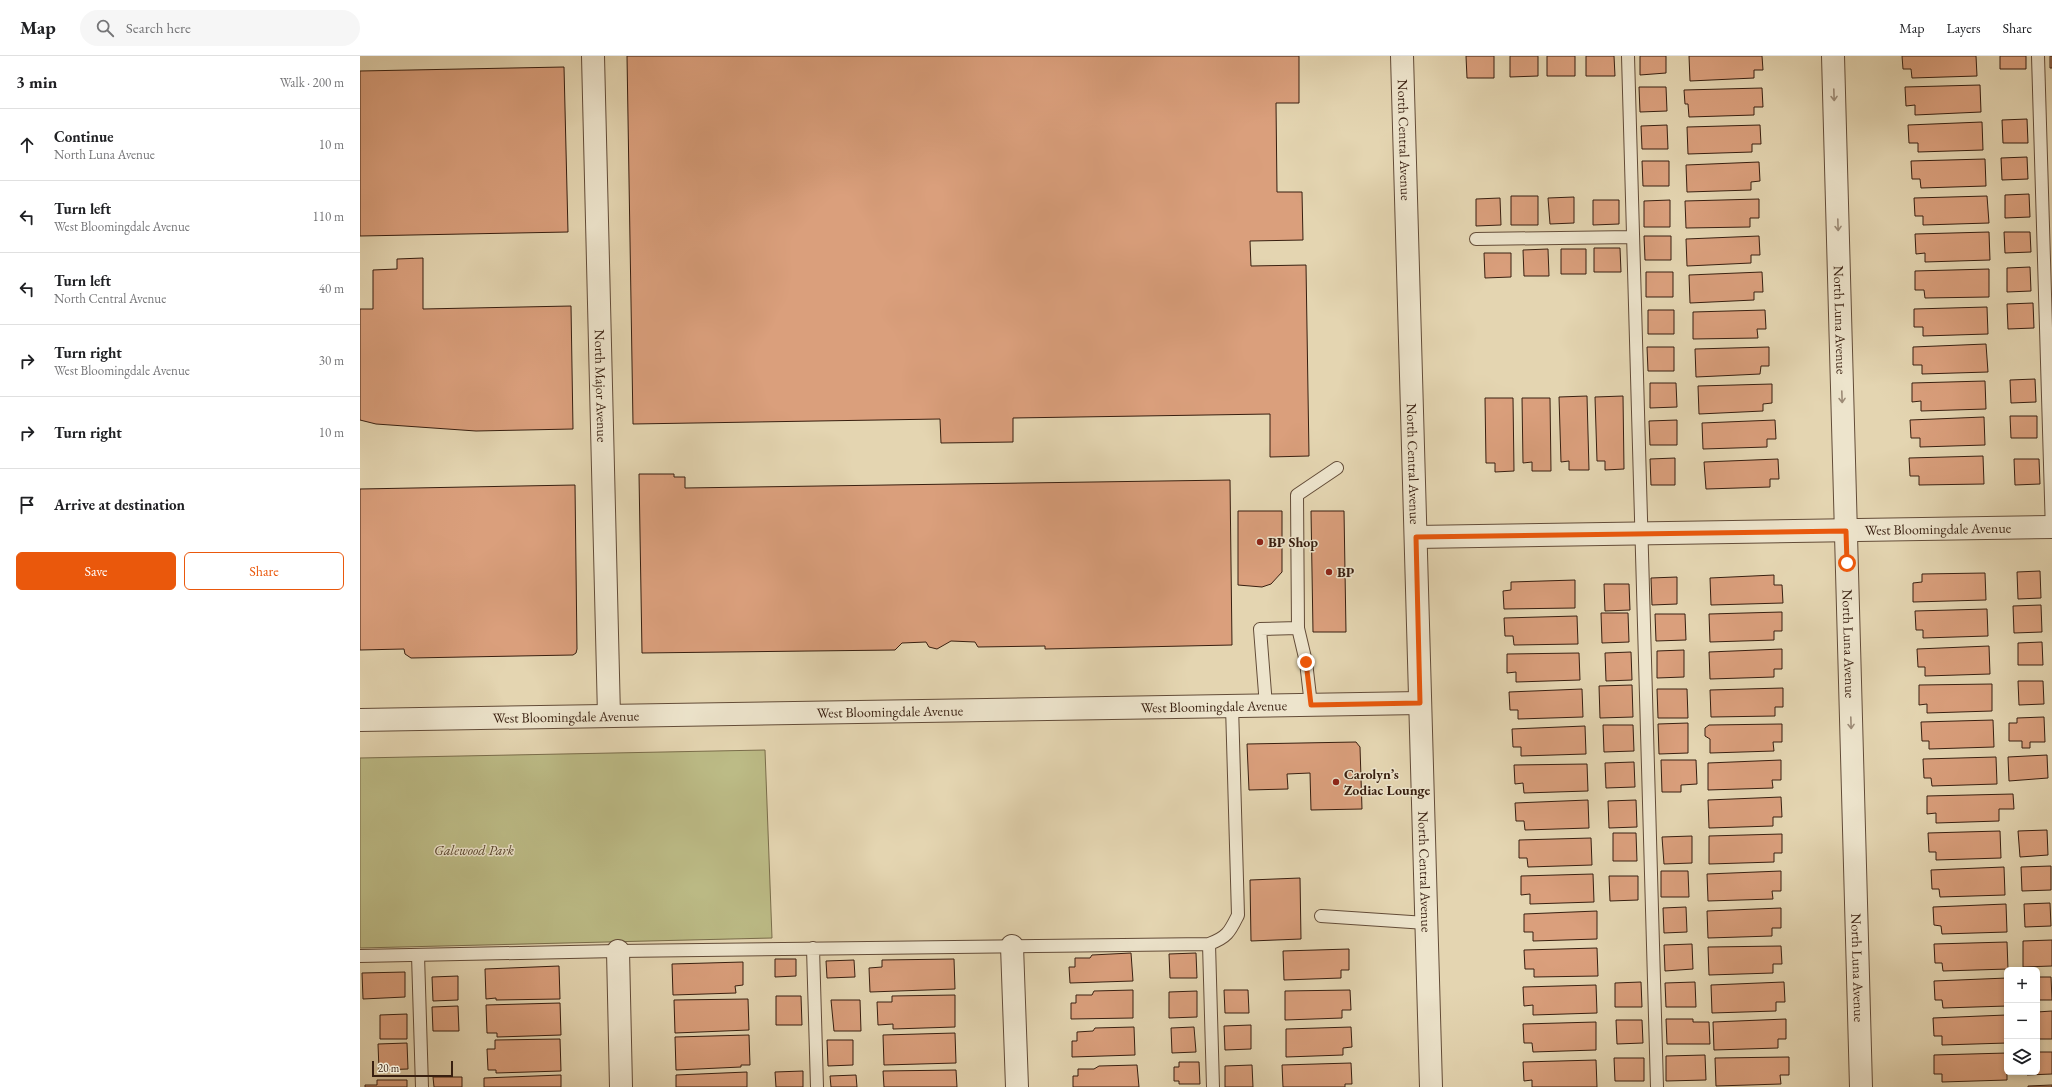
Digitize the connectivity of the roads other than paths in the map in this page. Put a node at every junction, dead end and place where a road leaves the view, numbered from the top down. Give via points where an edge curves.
1 (593, 56) edge
2 (1402, 56) edge
3 (1628, 56) edge
4 (1833, 56) edge
5 (2038, 56) edge
6 (1633, 237) junction
7 (1476, 239) dead end
8 (1337, 468) dead end
9 (2052, 527) edge
10 (1846, 531) junction
11 (1641, 533) junction
12 (2052, 533) edge
13 (1416, 537) junction
14 (1298, 628) junction
15 (1420, 703) junction
16 (1311, 705) junction
17 (1232, 706) junction
18 (1266, 706) junction
19 (609, 716) junction
20 (360, 720) edge
21 (1321, 916) dead end
22 (1426, 923) junction
23 (1209, 944) junction
24 (1012, 946) junction
25 (813, 948) junction
26 (618, 951) junction
27 (418, 955) junction
28 (360, 956) edge
29 (422, 1087) edge
30 (621, 1087) edge
31 (817, 1087) edge
32 (1017, 1087) edge
33 (1213, 1087) edge
34 (1431, 1087) edge
35 (1657, 1087) edge
36 (1861, 1087) edge

1 - 19 street, North Major Avenue
2 - 13 street, North Central Avenue
3 - 6 lane
4 -> 10 street, North Luna Avenue
5 - 9 lane
6 - 7 lane
6 - 11 lane
8 - 14 lane via 1297,495
9 - 10 street, West Bloomingdale Avenue
9 - 12 lane
10 - 11 street, West Bloomingdale Avenue
10 -> 36 street, North Luna Avenue
11 - 13 street, West Bloomingdale Avenue
11 - 35 lane
13 - 15 street, North Central Avenue
14 - 16 lane via 1306,662
14 - 18 lane via 1260,629
15 - 16 street, West Bloomingdale Avenue
15 - 22 street, North Central Avenue
16 - 18 street, West Bloomingdale Avenue
17 - 18 street, West Bloomingdale Avenue
17 - 19 street, West Bloomingdale Avenue
17 - 23 lane via 1238,915 1229,933 1221,940
19 - 20 street, West Bloomingdale Avenue
21 - 22 lane
22 - 34 street, North Central Avenue
23 - 24 lane
23 - 33 lane
24 - 25 lane
24 - 32 street
25 - 26 lane
25 - 31 lane
26 - 27 lane
26 - 30 street
27 - 28 lane
27 - 29 lane

